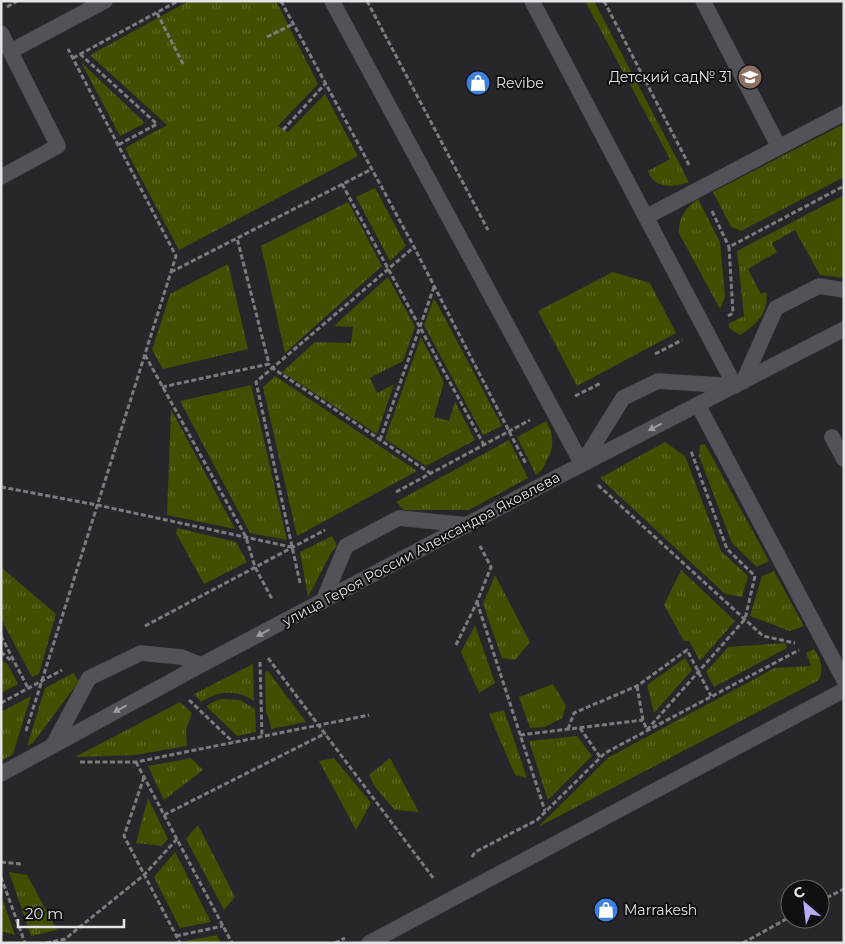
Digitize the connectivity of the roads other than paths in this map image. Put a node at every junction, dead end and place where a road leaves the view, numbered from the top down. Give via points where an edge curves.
1 (105, 1) edge
2 (332, 1) edge
3 (532, 1) edge
4 (703, 1) edge
5 (1, 32) edge
6 (11, 51) junction
7 (844, 113) edge
8 (779, 147) junction
9 (1, 177) edge
10 (646, 217) junction
11 (844, 290) edge
12 (844, 329) edge
13 (739, 384) junction
14 (698, 405) junction
15 (832, 437) dead end
16 (844, 459) edge
17 (582, 464) junction
18 (467, 525) junction
19 (323, 601) junction
20 (201, 665) junction
21 (844, 680) edge
22 (844, 690) edge
23 (53, 745) junction
24 (8, 771) edge
25 (369, 943) edge

1 - 6 street
2 - 17 street
3 - 10 street
4 - 8 street
5 - 6 street
6 - 9 street via 58,146
7 - 8 street
8 - 10 street
10 - 13 street
11 - 13 street via 819,286 776,308
12 - 13 street, улица Героя России Александра Яковлева
13 - 14 street, улица Героя России Александра Яковлева
13 - 17 street via 658,381 623,398
14 -> 17 street, улица Героя России Александра Яковлева
14 - 21 street
15 - 16 street
17 - 18 street, улица Героя России Александра Яковлева
18 - 19 street, улица Героя России Александра Яковлева
18 - 19 street via 399,518 346,546
19 -> 20 street, улица Героя России Александра Яковлева
20 -> 23 street, улица Героя России Александра Яковлева
20 - 23 street via 181,656 141,653 89,678
22 - 25 street
23 - 24 street, улица Героя России Александра Яковлева

